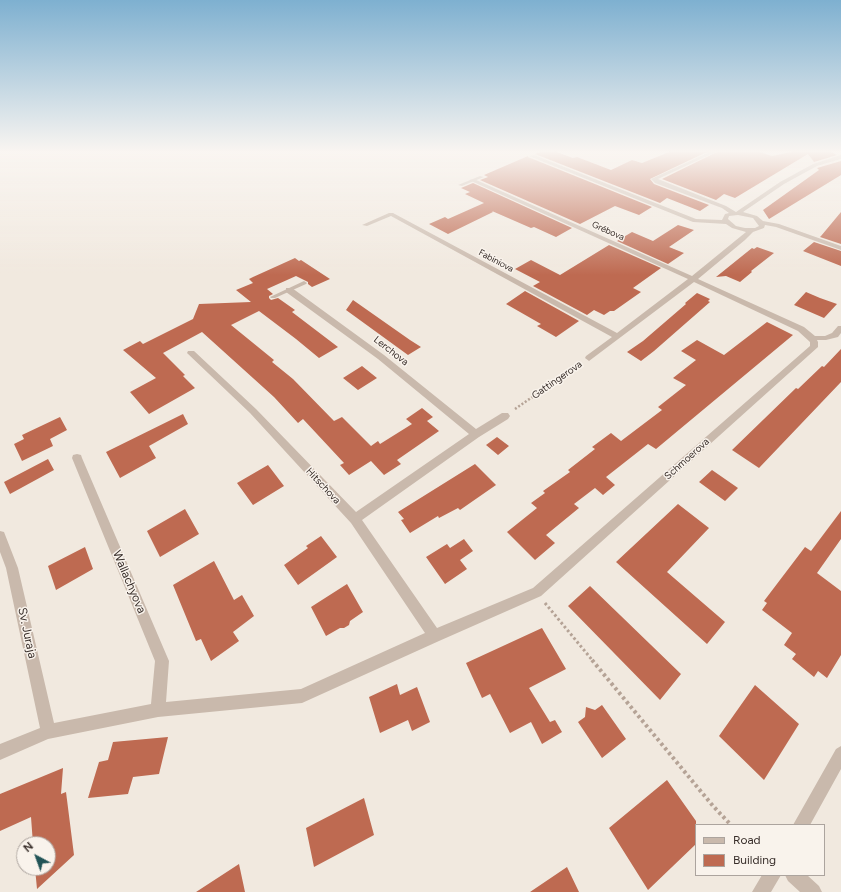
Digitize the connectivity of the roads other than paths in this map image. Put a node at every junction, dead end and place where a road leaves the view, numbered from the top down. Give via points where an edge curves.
1 (498, 192) edge
2 (621, 192) edge
3 (683, 192) edge
4 (768, 192) edge
5 (736, 213) junction
6 (727, 222) junction
7 (761, 222) junction
8 (365, 225) dead end
9 (751, 230) junction
10 (841, 248) edge
11 (693, 279) junction
12 (304, 283) dead end
13 (289, 290) junction
14 (272, 297) dead end
15 (841, 328) edge
16 (617, 336) junction
17 (812, 338) junction
18 (191, 353) dead end
19 (589, 358) road end
20 (505, 416) road end
21 (476, 434) junction
22 (77, 458) dead end
23 (355, 519) junction
24 (0, 536) edge
25 (434, 636) junction
26 (158, 710) junction
27 (48, 732) junction
28 (0, 752) edge
29 (841, 754) edge
30 (802, 824) edge
31 (771, 876) edge
32 (795, 876) edge
33 (762, 892) edge
34 (812, 892) edge

1 - 11 street, Grébova
2 - 6 street via 695,221
3 - 5 street
4 - 5 street
5 - 6 street via 726,216
5 - 7 street
6 - 9 street via 734,227
7 - 9 street, Gattingerova via 762,227
7 - 10 street via 777,225
8 - 16 street, Fabiniova via 391,214
9 - 11 street, Gattingerova
11 - 16 street, Gattingerova
11 - 17 street via 801,329
12 - 13 lane
13 - 14 lane
13 - 21 street, Lerchova via 382,357
15 - 17 lane via 831,337
16 - 19 street, Gattingerova
17 - 25 street, Schmoerova via 814,347 537,592
18 - 23 street, Hitschova via 253,411
20 - 21 street
21 - 23 street
22 - 26 street, Wallachyova via 162,661
23 - 25 street, Hitschova
24 - 27 street, Sv. Juraja via 12,568
25 - 26 street, Schmoerova via 302,696
26 - 27 street, Schmoerova
27 - 28 street, Schmoerova
29 - 30 street
31 - 33 street
32 - 34 street

